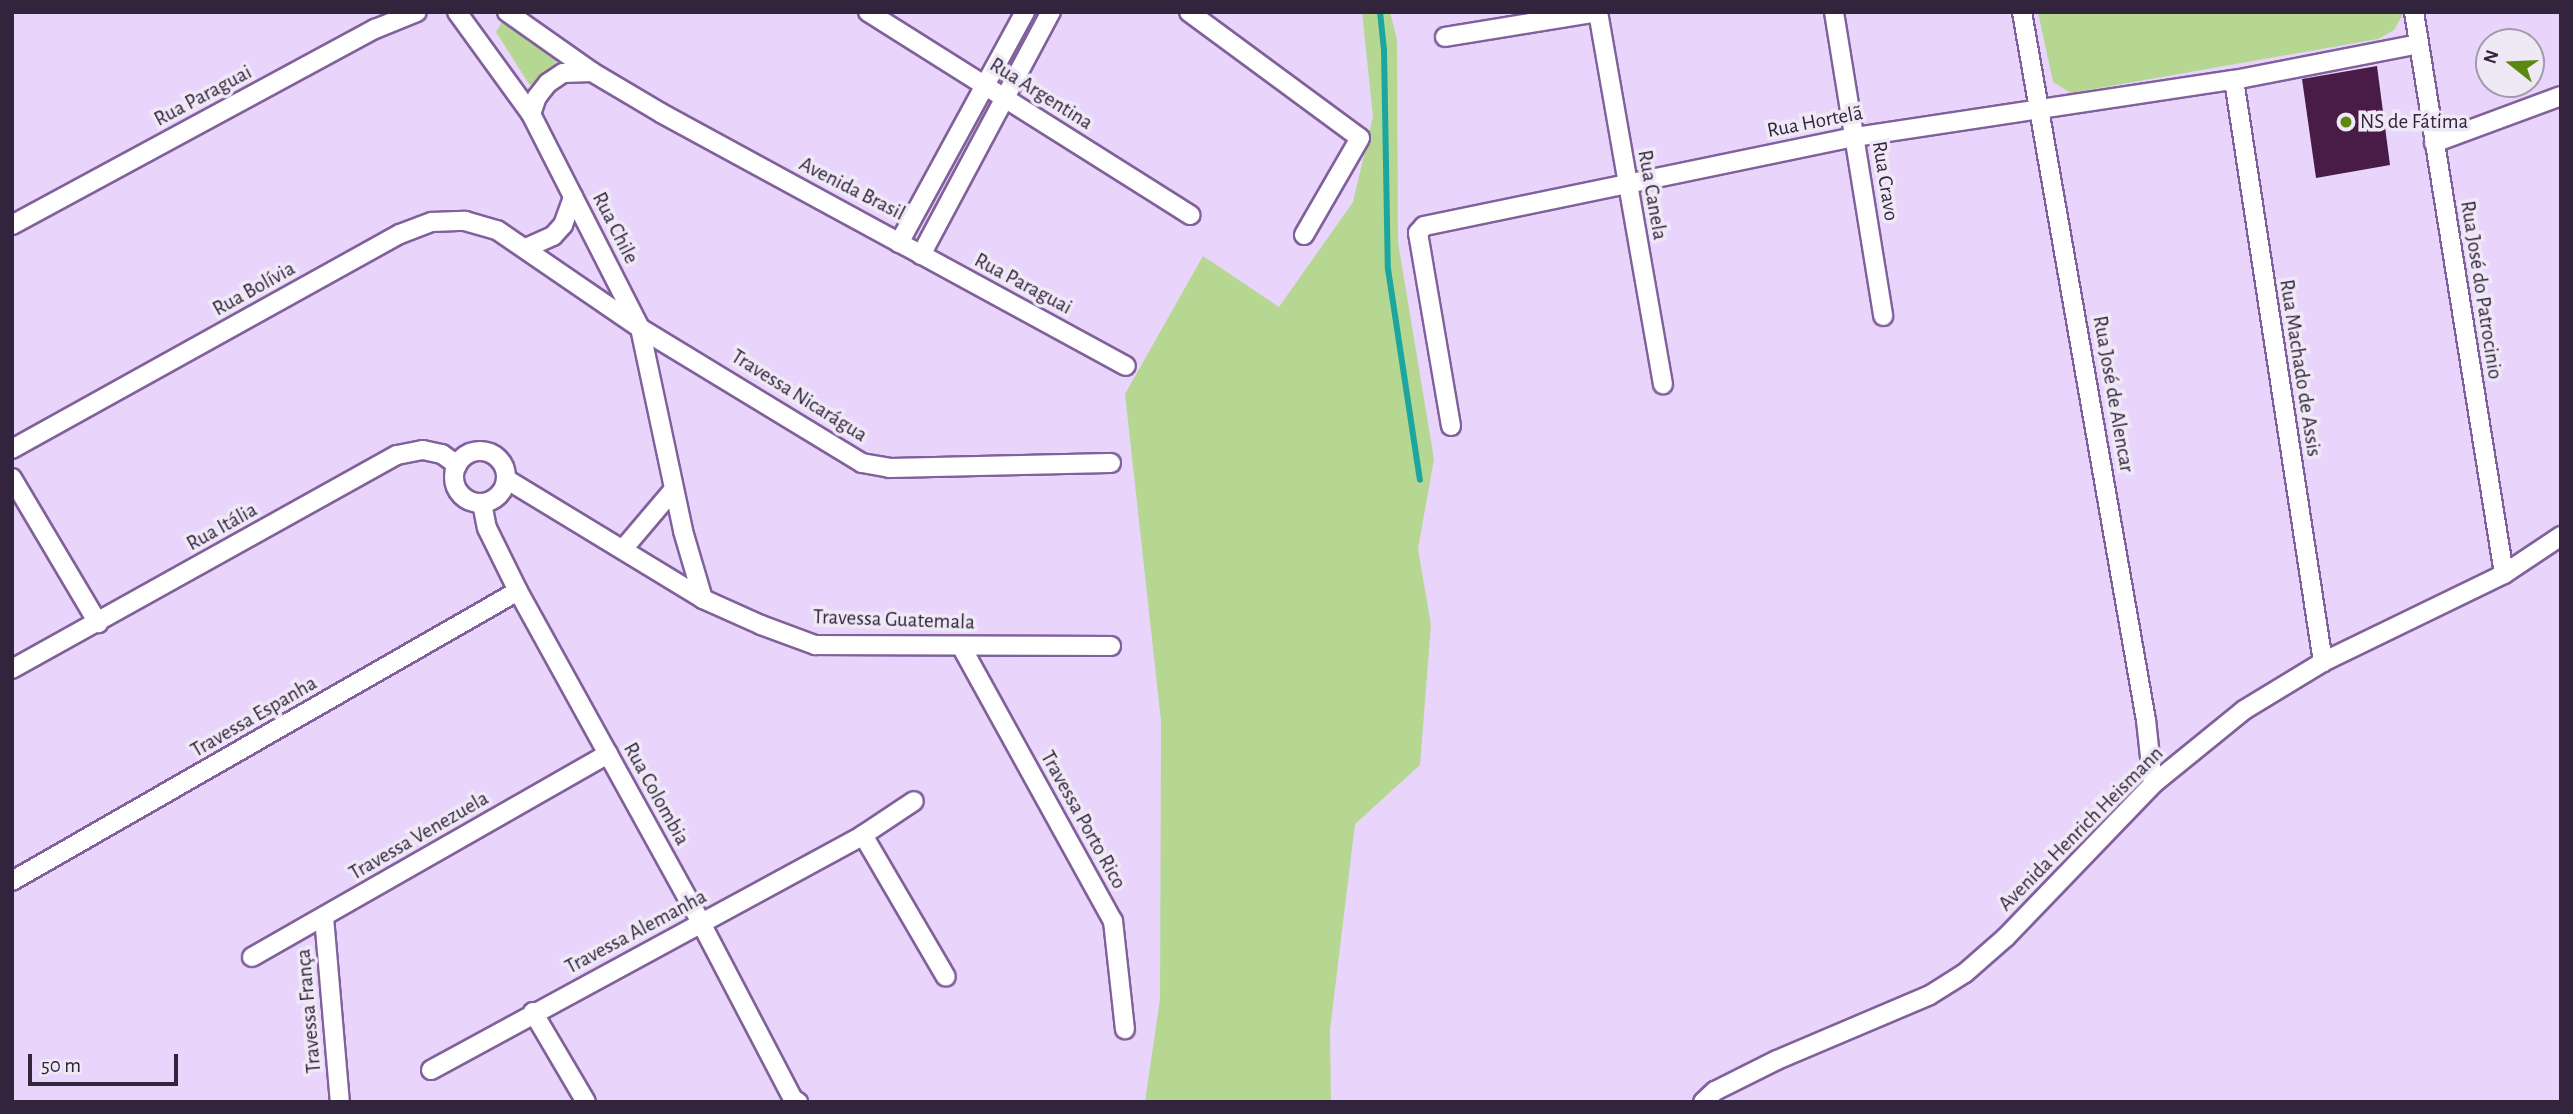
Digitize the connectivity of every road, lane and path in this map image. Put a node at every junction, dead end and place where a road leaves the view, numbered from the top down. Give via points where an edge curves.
1 (417, 12) edge
2 (457, 12) edge
3 (507, 12) edge
4 (868, 12) edge
5 (1026, 12) edge
6 (1051, 12) edge
7 (1189, 12) edge
8 (1598, 12) edge
9 (1835, 12) edge
10 (2022, 12) edge
11 (2414, 12) edge
12 (1445, 37) dead end
13 (2419, 44) junction
14 (592, 72) junction
15 (2234, 80) junction
16 (985, 85) junction
17 (2561, 96) edge
18 (1004, 97) junction
19 (2040, 108) junction
20 (531, 114) junction
21 (1855, 136) junction
22 (2434, 143) junction
23 (1626, 184) junction
24 (573, 197) junction
25 (1190, 215) dead end
26 (12, 225) edge
27 (1304, 235) dead end
28 (899, 243) junction
29 (526, 248) junction
30 (921, 255) junction
31 (1882, 316) dead end
32 (640, 328) junction
33 (1126, 366) dead end
34 (1663, 384) dead end
35 (1451, 426) dead end
36 (12, 449) edge
37 (1111, 463) dead end
38 (457, 465) junction
39 (12, 478) edge
40 (506, 479) junction
41 (674, 489) junction
42 (482, 503) junction
43 (2561, 536) edge
44 (624, 548) junction
45 (2504, 574) junction
46 (518, 591) junction
47 (703, 598) junction
48 (98, 623) junction
49 (961, 646) junction
50 (1111, 646) dead end
51 (2323, 662) junction
52 (12, 670) edge
53 (608, 754) junction
54 (2152, 784) junction
55 (914, 801) dead end
56 (863, 835) junction
57 (12, 881) edge
58 (324, 917) junction
59 (701, 923) junction
60 (252, 957) dead end
61 (946, 977) dead end
62 (533, 1012) junction
63 (1125, 1029) dead end
64 (431, 1070) dead end
65 (340, 1102) edge
66 (586, 1102) edge
67 (798, 1102) edge
68 (1703, 1102) edge

1 - 26 street, Rua Paraguai via 375,29
2 - 20 street, Rua Chile
3 - 14 street, Avenida Brasil
4 - 16 street, Rua Argentina
5 - 16 street, Avenida Brasil
6 - 18 street
7 - 27 street via 1360,138
8 - 12 street
8 - 23 street, Rua Canela
9 - 21 street, Rua Cravo
10 - 19 street, Rua José de Alencar
11 - 13 street, Rua José do Patrocinio
13 - 15 street, Rua Hortelã
13 - 22 street, Rua José do Patrocinio
14 - 20 street via 563,73 548,83
14 - 28 street, Avenida Brasil
15 - 19 street, Rua Hortelã
15 - 51 street, Rua Machado de Assis
16 - 18 street, Rua Argentina
16 - 28 street, Avenida Brasil
17 - 22 street
18 - 25 street, Rua Argentina
18 - 30 street
19 - 21 street, Rua Hortelã
19 - 54 street, Rua José de Alencar via 2146,720
20 - 24 street, Rua Chile
21 - 23 street, Rua Hortelã
21 - 31 street, Rua Cravo
22 - 45 street, Rua José do Patrocinio
23 - 34 street, Rua Canela
23 - 35 street, Rua Hortelã via 1424,226 1418,233
24 - 29 street via 564,225 553,236
24 - 32 street, Rua Chile
28 - 30 street, Rua Paraguai
29 - 32 street, Rua Bolívia
29 - 36 street, Rua Bolívia via 498,230 465,221 432,222 400,234
30 - 33 street, Rua Paraguai
32 - 37 street, Travessa Nicarágua via 862,463 889,468
32 - 41 street, Rua Chile
38 - 40 street via 471,453 490,453 502,463
38 - 42 street via 458,492
38 - 48 street, Rua Itália via 442,454 423,450 397,455
39 - 48 street
40 - 42 street via 499,496
40 - 44 street, Travessa Guatemala
41 - 44 street
41 - 47 street, Rua Chile
42 - 46 street, Rua Colombia via 487,528
43 - 45 street, Avenida Henrich Heismann
44 - 47 street, Travessa Guatemala
45 - 51 street, Avenida Henrich Heismann
46 - 53 street, Rua Colombia
46 - 57 street, Travessa Espanha
47 - 49 street, Travessa Guatemala via 816,645
48 - 52 street, Rua Itália
49 - 50 street, Travessa Guatemala
49 - 63 street, Travessa Porto Rico via 1113,922
51 - 54 street, Avenida Henrich Heismann via 2244,710
53 - 58 street, Travessa Venezuela
53 - 59 street, Rua Colombia
54 - 68 street, Avenida Henrich Heismann via 2006,937 1965,973 1930,995 1777,1060 1715,1091
55 - 56 street, Travessa Alemanha
56 - 59 street, Travessa Alemanha
56 - 61 street
58 - 60 street, Travessa Venezuela
58 - 65 street, Travessa França
59 - 62 street, Travessa Alemanha
59 - 67 street, Rua Colombia
62 - 64 street, Travessa Alemanha
62 - 66 street

